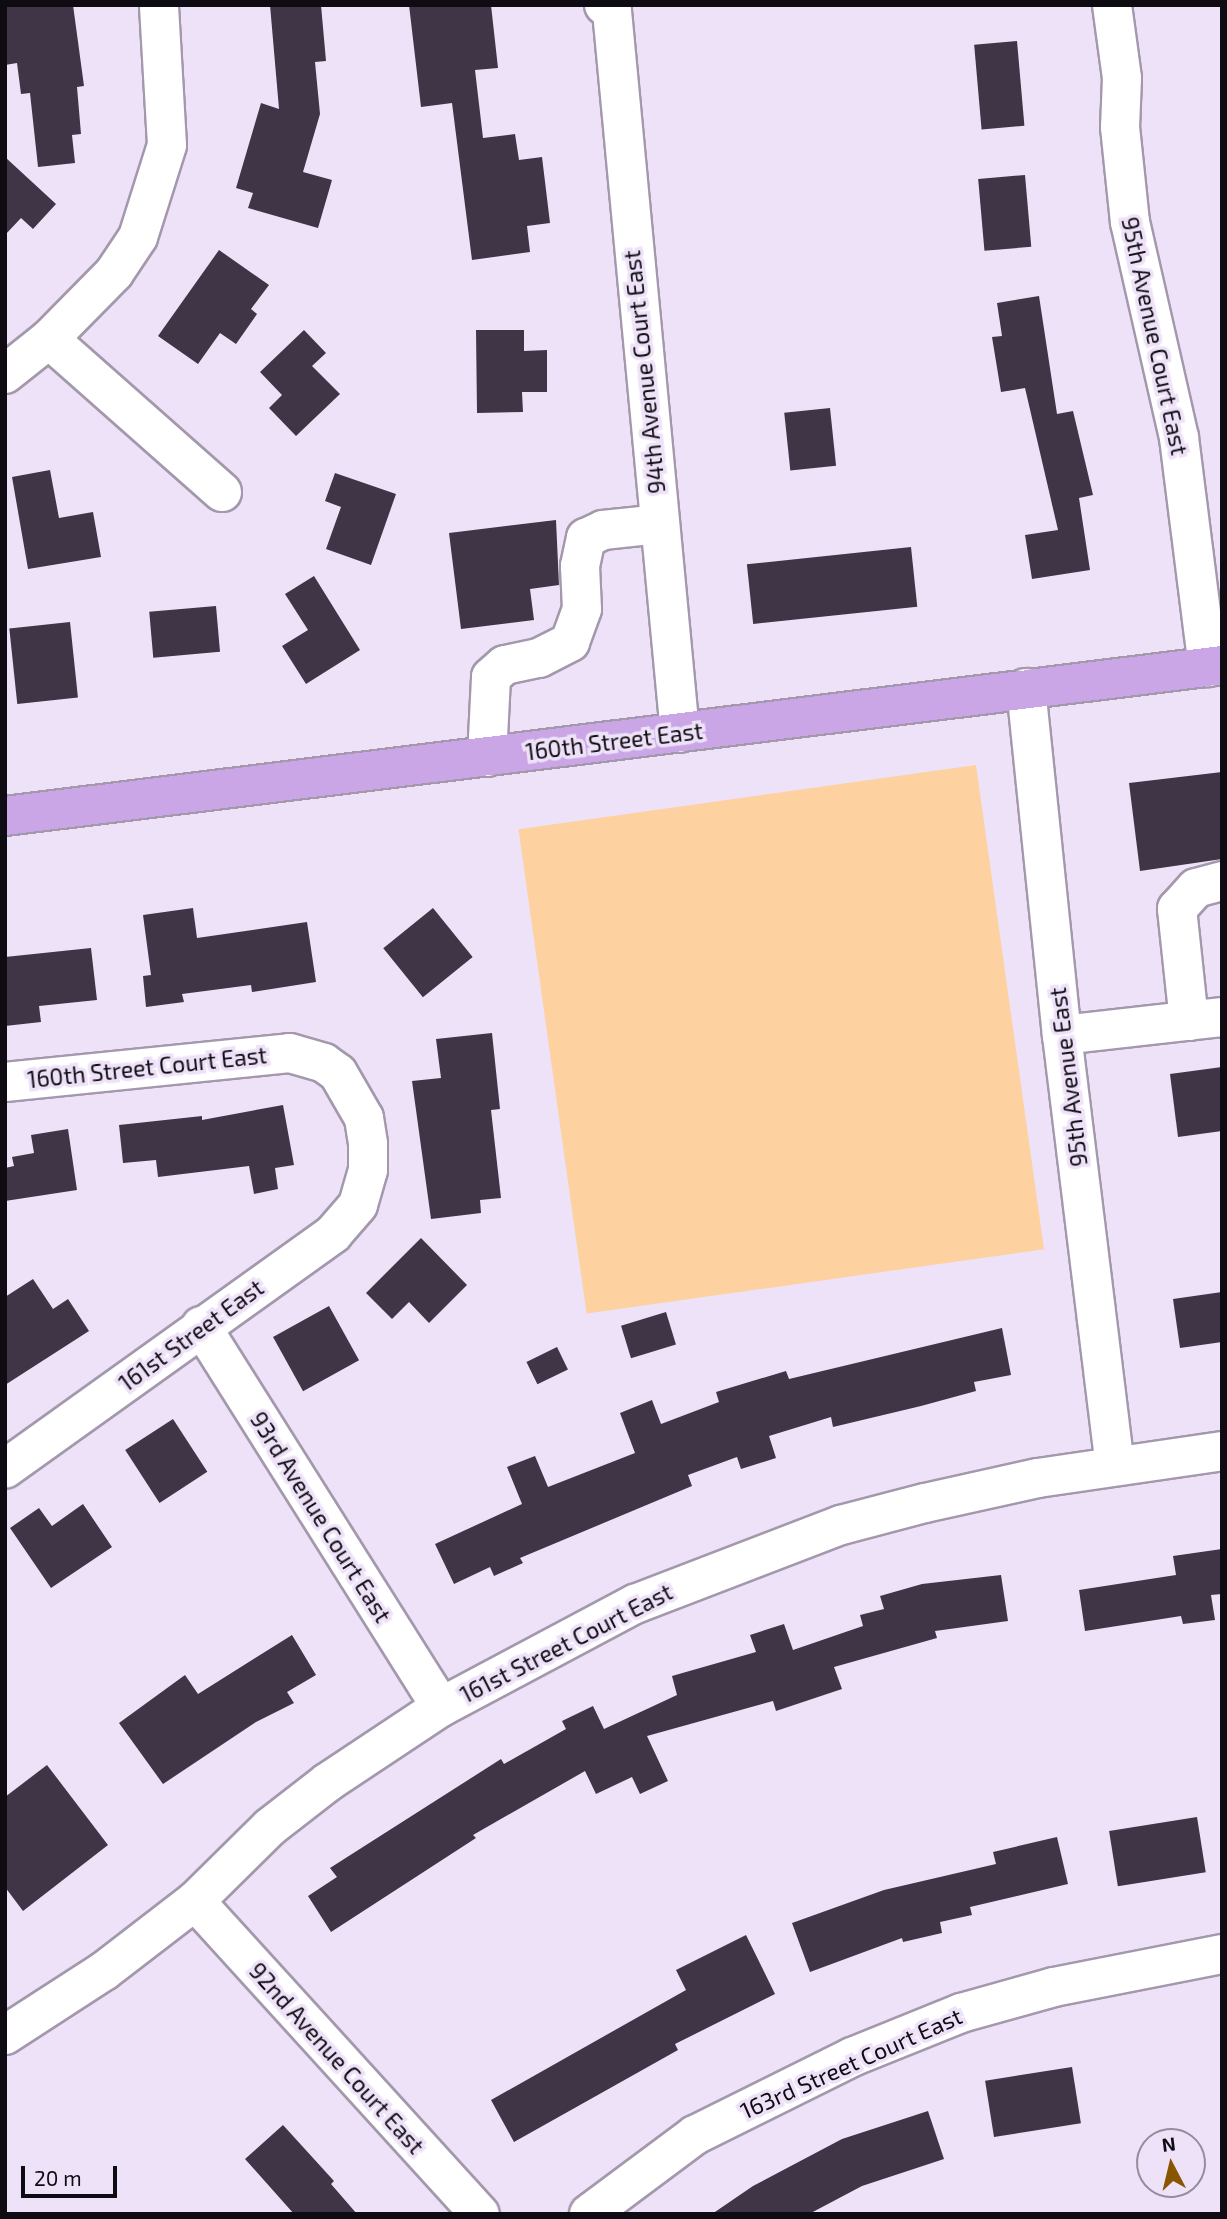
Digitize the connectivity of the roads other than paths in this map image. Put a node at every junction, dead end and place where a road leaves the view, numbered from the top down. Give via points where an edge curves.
1 (159, 5) edge
2 (1112, 5) edge
3 (608, 8) edge
4 (49, 339) junction
5 (5, 374) edge
6 (222, 492) dead end
7 (659, 524) junction
8 (1215, 666) edge
9 (1026, 688) junction
10 (680, 733) junction
11 (487, 757) junction
12 (5, 816) edge
13 (1222, 881) edge
14 (1205, 1019) edge
15 (1062, 1035) junction
16 (5, 1082) edge
17 (364, 1189) joint
18 (201, 1326) junction
19 (1222, 1451) edge
20 (1115, 1465) junction
21 (5, 1469) edge
22 (441, 1707) junction
23 (195, 1901) junction
24 (1222, 1954) edge
25 (5, 2035) edge
26 (480, 2214) edge
27 (589, 2214) edge

1 - 4 street via 167,145 154,193 138,237 114,273
2 - 8 street, 95th Avenue Court East via 1122,78 1120,127 1130,222 1179,438
3 - 7 street, 94th Avenue Court East
4 - 5 street
4 - 6 street
7 - 10 street, 94th Avenue Court East
7 - 11 street via 603,530 586,538 579,566 582,609 570,642 539,659 505,665 491,677
8 - 9 main road, 160th Street East
9 - 10 main road, 160th Street East
9 - 15 street, 95th Avenue East
10 - 11 main road, 160th Street East
11 - 12 main road, 160th Street East
13 - 14 street via 1196,888 1177,909
14 - 15 street
15 - 20 street, 95th Avenue East
16 - 17 street, 160th Street Court East via 290,1053 324,1063 352,1093 368,1144
17 - 18 street, 161st Street East via 358,1205 333,1234
18 - 21 street, 161st Street East
18 - 22 street, 93rd Avenue Court East
19 - 20 street, 161st Street Court East
20 - 22 street, 161st Street Court East via 925,1503 828,1529 635,1604
22 - 23 street, 161st Street Court East via 270,1827
23 - 25 street, 161st Street Court East via 104,1971
23 - 26 street, 92nd Avenue Court East
24 - 27 street, 163rd Street Court East via 1054,1987 961,2013 852,2057 695,2134

